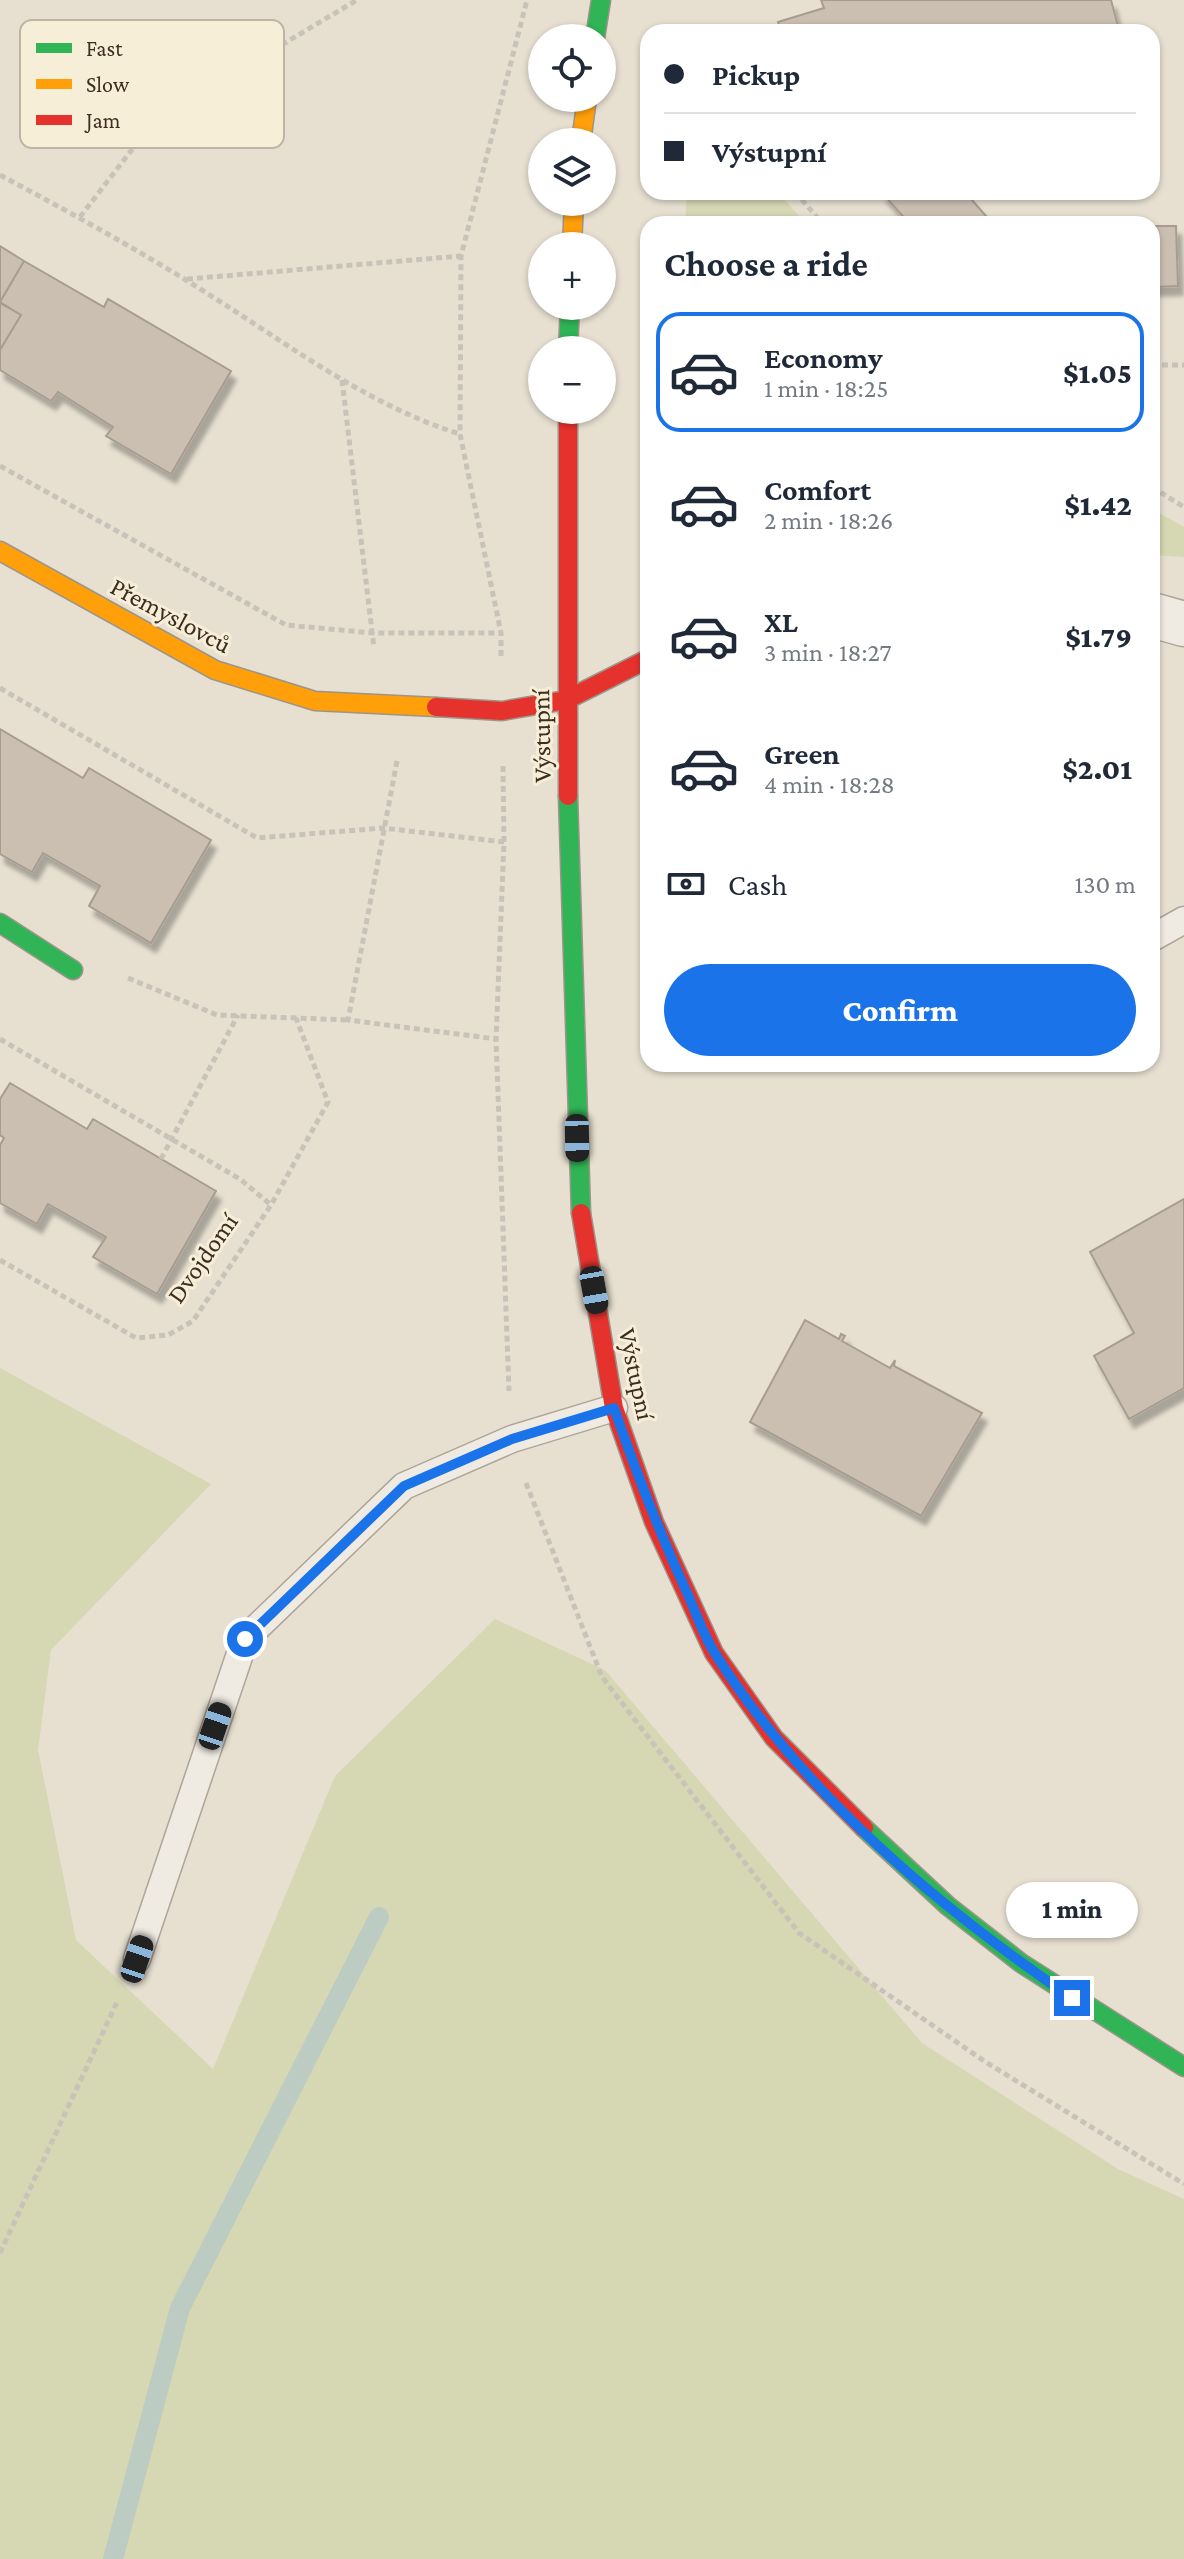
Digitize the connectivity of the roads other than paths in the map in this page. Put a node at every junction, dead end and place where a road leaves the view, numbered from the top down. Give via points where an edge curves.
1 (601, 0) edge
2 (597, 24) edge
3 (568, 424) edge
4 (0, 551) edge
5 (1160, 617) edge
6 (1184, 624) edge
7 (640, 663) edge
8 (566, 700) junction
9 (1184, 920) edge
10 (0, 923) edge
11 (1160, 934) edge
12 (73, 970) road end
13 (614, 1408) junction
14 (137, 1959) road end
15 (1184, 2067) edge

1 - 2 street
3 - 8 street, Výstupní
4 - 8 street, Přemyslovců via 215,670 315,701 502,711
5 - 6 street
7 - 8 street, Přemyslovců
8 - 13 street, Výstupní via 579,1201
9 - 11 lane
10 - 12 street
13 - 14 lane via 512,1439 404,1486 245,1639
13 - 15 street, Výstupní via 654,1522 714,1653 774,1738 948,1906 1085,2007

